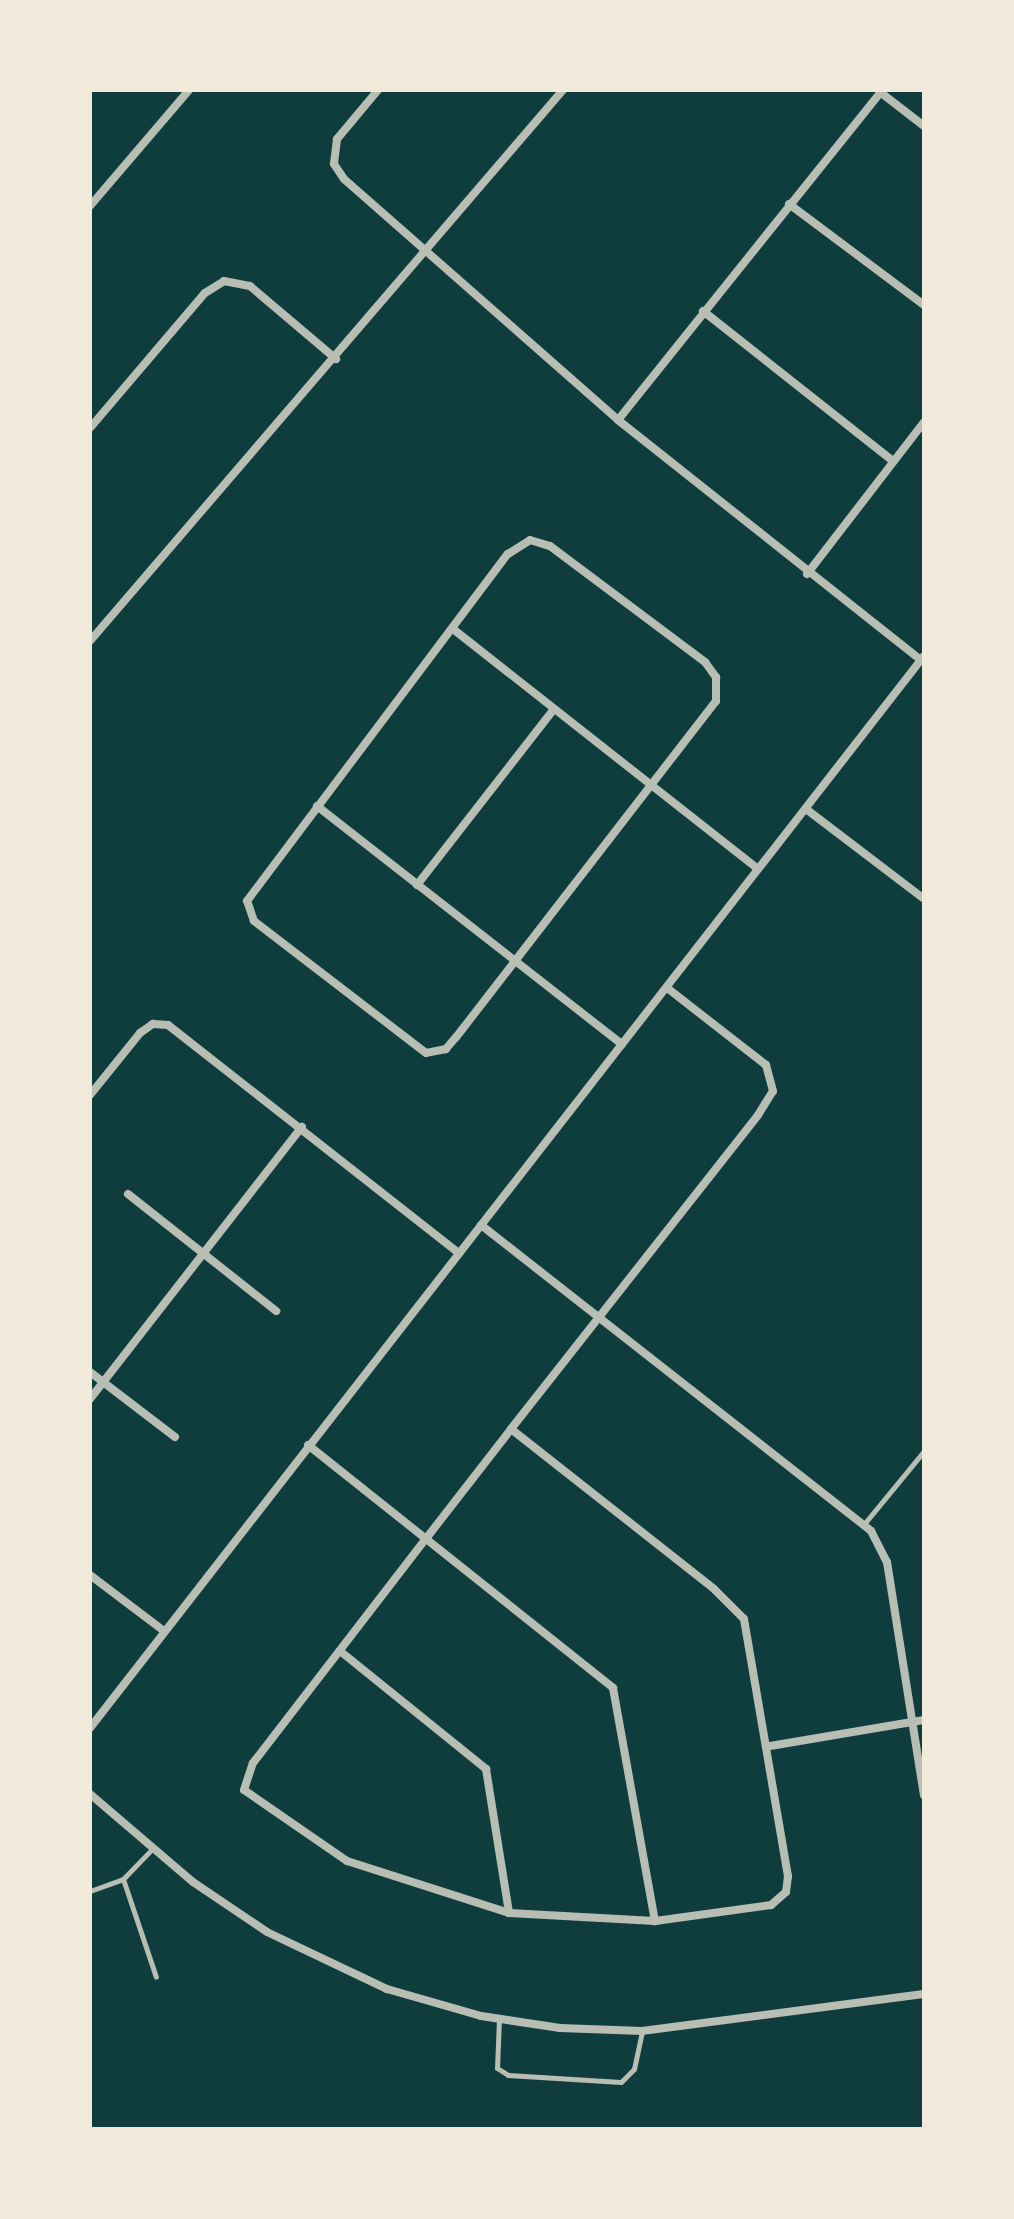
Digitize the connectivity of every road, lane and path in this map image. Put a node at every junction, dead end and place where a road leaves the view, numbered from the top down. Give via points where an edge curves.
1 (189, 90) edge
2 (378, 90) edge
3 (563, 90) edge
4 (881, 91) edge
5 (924, 126) edge
6 (789, 204) junction
7 (90, 206) edge
8 (424, 253) junction
9 (924, 305) edge
10 (703, 311) junction
11 (336, 359) junction
12 (618, 420) junction
13 (924, 422) edge
14 (90, 428) edge
15 (893, 461) junction
16 (807, 574) junction
17 (453, 629) junction
18 (90, 641) edge
19 (923, 658) edge
20 (554, 709) junction
21 (655, 786) junction
22 (317, 806) junction
23 (806, 809) junction
24 (758, 869) junction
25 (417, 885) junction
26 (924, 899) edge
27 (515, 962) junction
28 (667, 988) junction
29 (622, 1044) junction
30 (90, 1095) edge
31 (302, 1127) junction
32 (128, 1194) dead end
33 (481, 1225) junction
34 (204, 1252) junction
35 (458, 1252) junction
36 (276, 1311) dead end
37 (599, 1317) junction
38 (90, 1372) edge
39 (103, 1382) junction
40 (90, 1399) edge
41 (511, 1429) junction
42 (175, 1437) dead end
43 (308, 1445) junction
44 (924, 1451) edge
45 (864, 1524) junction
46 (425, 1540) junction
47 (90, 1575) edge
48 (164, 1631) junction
49 (340, 1651) junction
50 (924, 1720) edge
51 (912, 1722) junction
52 (90, 1728) edge
53 (770, 1746) junction
54 (90, 1794) edge
55 (924, 1795) edge
56 (153, 1848) junction
57 (123, 1879) junction
58 (90, 1891) edge
59 (509, 1913) junction
60 (655, 1921) junction
61 (156, 1977) dead end
62 (924, 1994) edge
63 (499, 2019) junction
64 (642, 2031) junction

1 - 7 street
2 - 8 street via 337,139 334,164
3 - 8 street
4 - 5 street
4 - 6 street
6 - 9 street
6 - 10 street
8 - 11 street
8 - 12 street
10 - 12 street
10 - 15 street
11 - 14 street via 250,286 224,281 205,293
11 - 18 street
12 - 16 street
13 - 15 street
15 - 16 street
16 - 19 street
17 - 20 street
17 - 21 street via 508,554 524,542 543,542 705,662 716,677 716,701
17 - 22 street
19 - 23 street
20 - 21 street
20 - 25 street
21 - 24 street
21 - 27 street
22 - 25 street
22 - 27 street via 249,894 250,915 260,926 418,1049 433,1054 456,1037
23 - 24 street
23 - 26 street
24 - 28 street
25 - 27 street
27 - 29 street
28 - 29 street
28 - 37 street via 766,1065 774,1078 773,1091
29 - 33 street
30 - 31 street via 153,1024 176,1029
31 - 34 street
31 - 35 street
32 - 34 street
33 - 35 street
33 - 37 street
34 - 36 street
34 - 39 street
35 - 43 street
37 - 41 street
37 - 45 street
38 - 39 street
39 - 40 street
39 - 42 street
41 - 46 street
41 - 53 street via 740,1612 749,1630
43 - 46 street
43 - 48 street
44 - 45 lane
45 - 51 street via 887,1562
46 - 49 street
46 - 60 street via 618,1695
47 - 48 street
48 - 52 street
49 - 59 street via 486,1769
49 - 59 street via 253,1763 243,1783 247,1796 332,1854
50 - 51 street
51 - 53 street
51 - 55 street
53 - 60 street via 789,1885 780,1899 760,1908
54 - 56 street
56 - 57 lane
56 - 63 street via 267,1932 332,1967 387,1989
57 - 58 lane
57 - 61 lane
59 - 60 street
62 - 64 street
63 - 64 street
63 - 64 lane via 496,2064 508,2075 621,2082 634,2069

